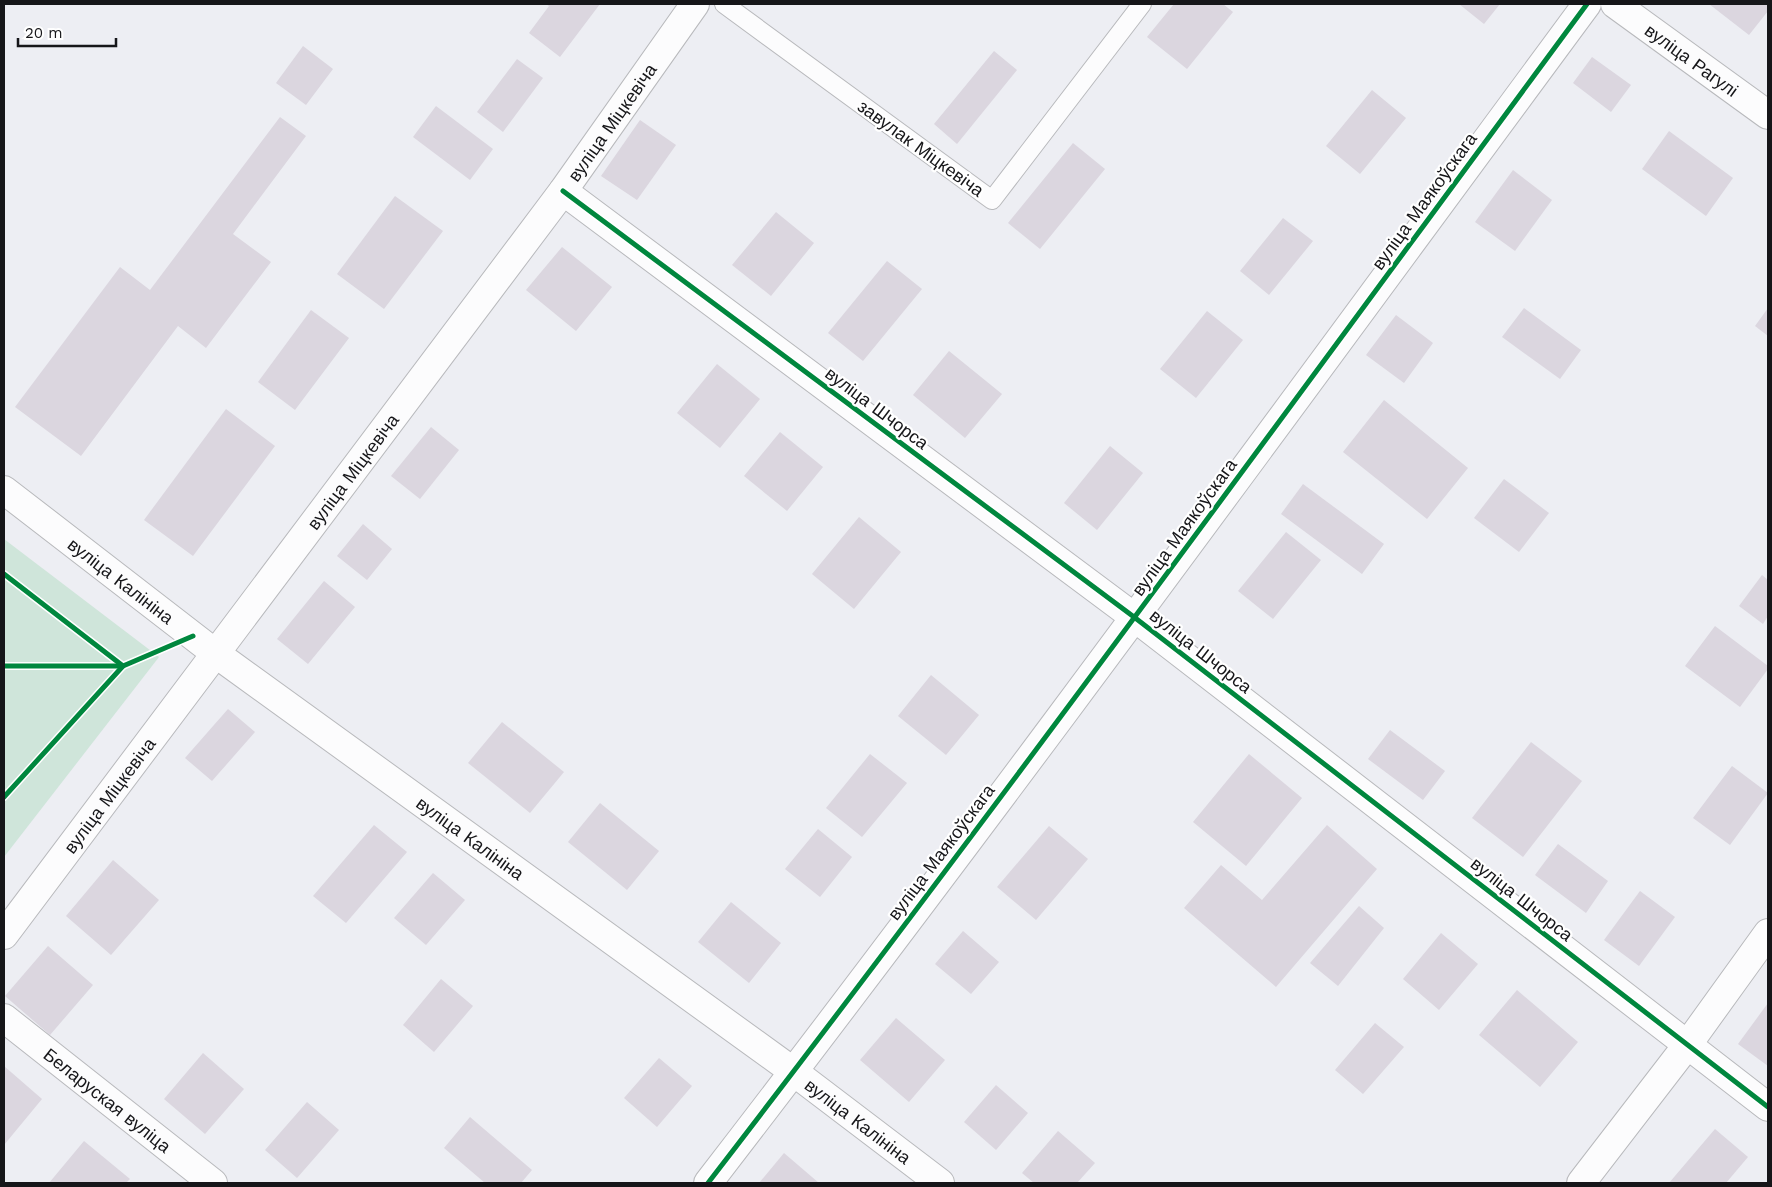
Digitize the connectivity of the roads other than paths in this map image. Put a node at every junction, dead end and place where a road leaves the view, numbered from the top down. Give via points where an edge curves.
1 (695, 4) edge
2 (724, 4) edge
3 (1142, 4) edge
4 (1587, 4) edge
5 (1615, 4) edge
6 (1768, 115) edge
7 (563, 191) junction
8 (4, 490) edge
9 (1134, 617) junction
10 (215, 653) junction
11 (1768, 933) edge
12 (4, 935) edge
13 (4, 1018) edge
14 (1688, 1044) junction
15 (794, 1072) junction
16 (1768, 1106) edge
17 (213, 1183) edge
18 (708, 1183) edge
19 (940, 1183) edge
20 (1581, 1183) edge

1 - 7 street, вуліца Міцкевіча
2 - 3 lane, завулак Міцкевіча via 992,200
4 - 9 street, вуліца Маякоўскага
5 - 6 street, вуліца Рагулі
7 - 9 street, вуліца Шчорса
7 - 10 street, вуліца Міцкевіча
8 - 10 street, вуліца Калініна
9 - 14 street, вуліца Шчорса
9 - 15 street, вуліца Маякоўскага
10 - 12 street, вуліца Міцкевіча
10 - 15 street, вуліца Калініна
11 - 14 street
13 - 17 street, Беларуская вуліца
14 - 16 street, вуліца Шчорса
14 - 20 street
15 - 18 street, вуліца Маякоўскага
15 - 19 street, вуліца Калініна

